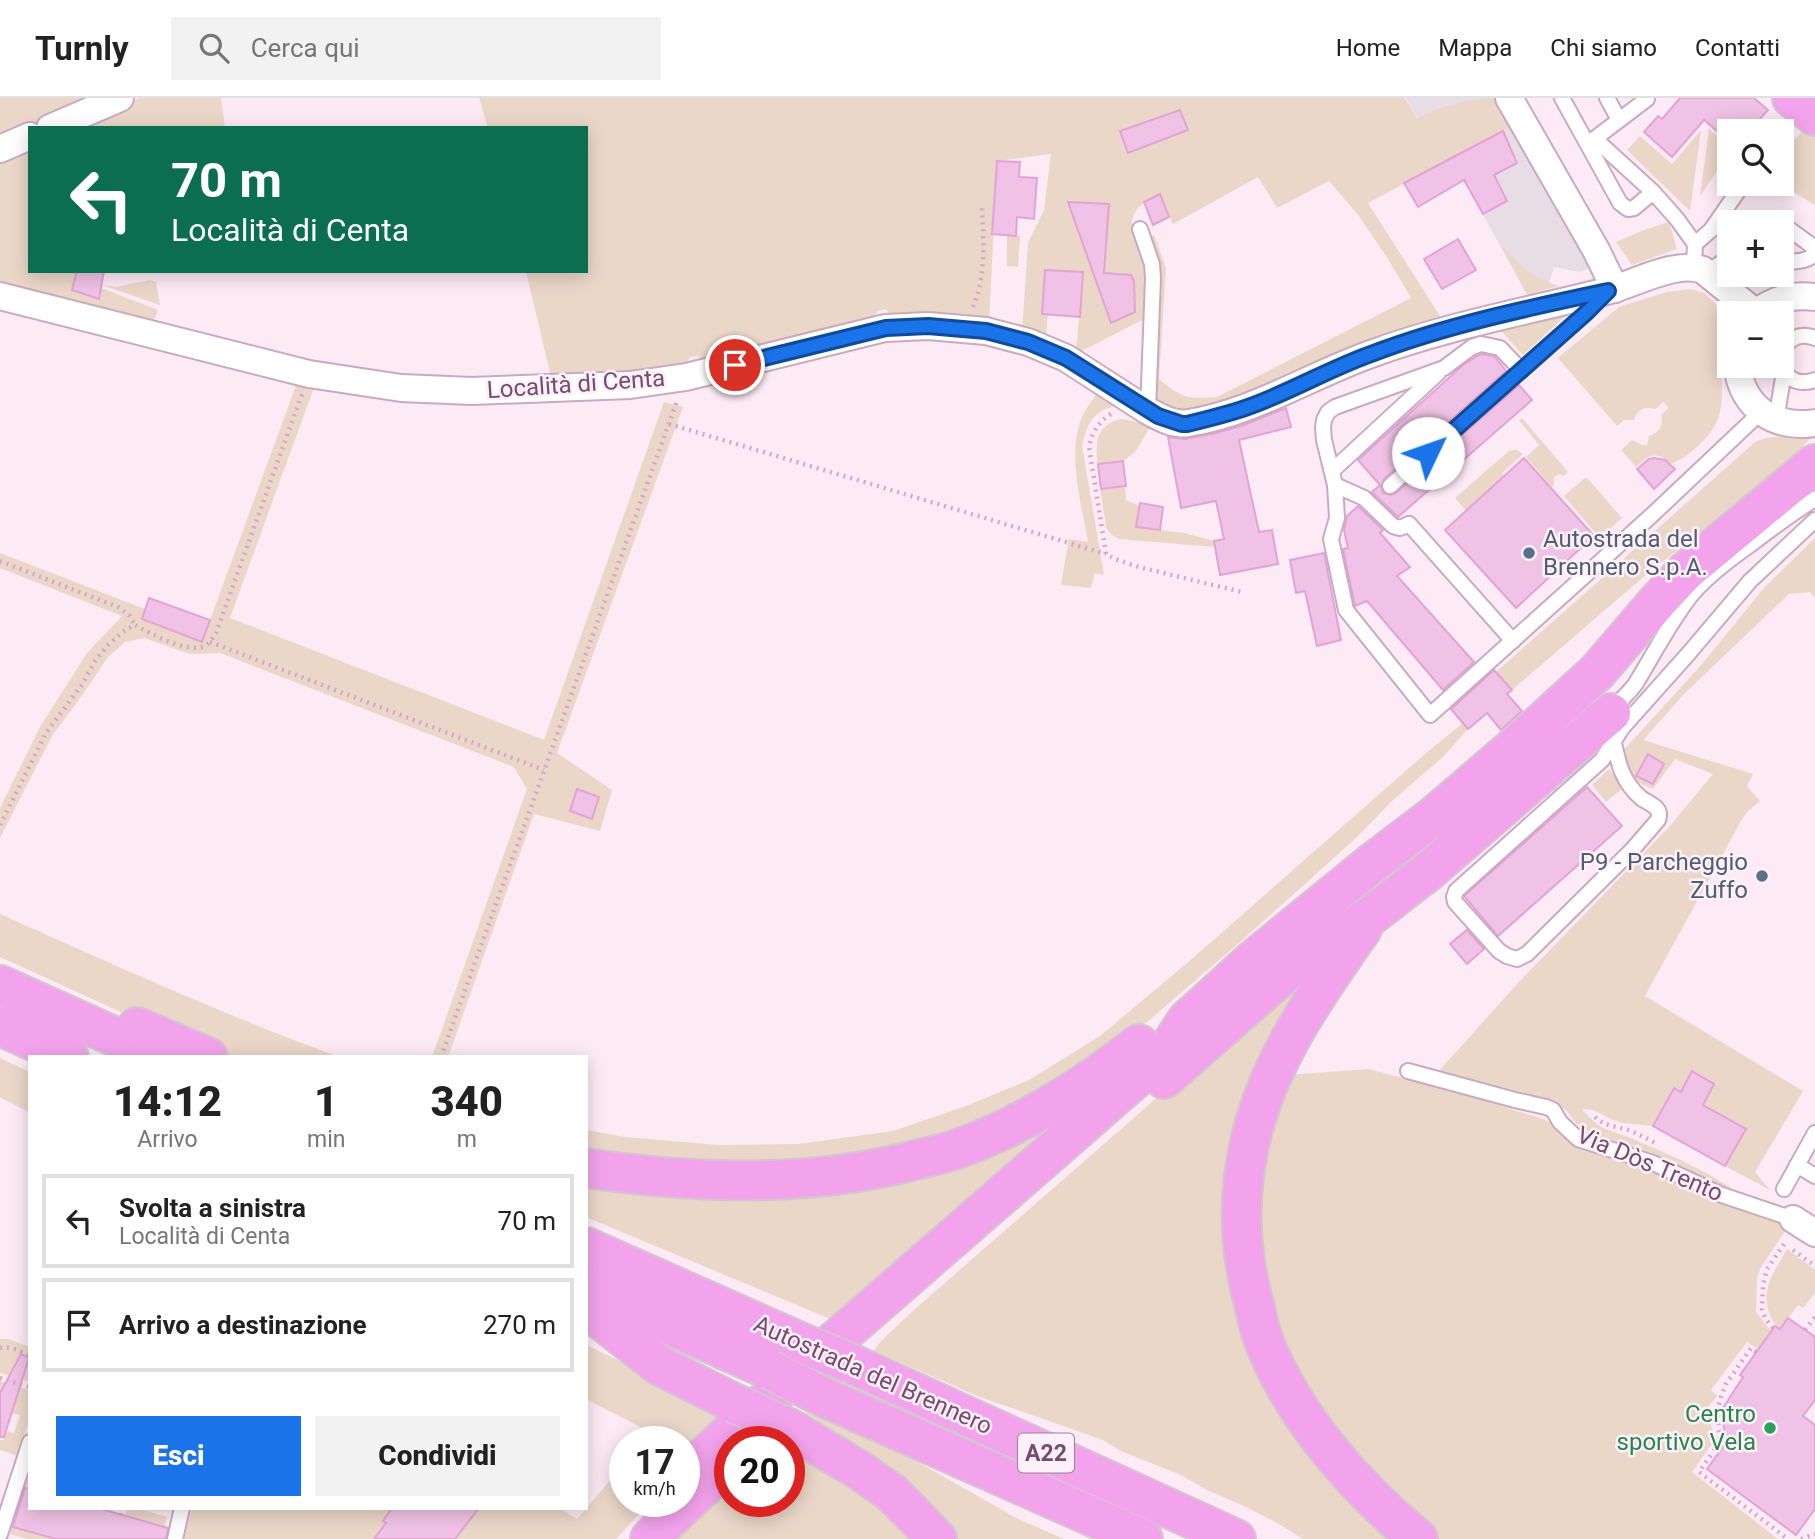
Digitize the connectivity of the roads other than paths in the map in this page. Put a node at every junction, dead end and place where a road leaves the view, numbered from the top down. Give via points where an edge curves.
1 (120, 98) edge
2 (1509, 98) edge
3 (1562, 98) edge
4 (1607, 98) edge
5 (1792, 98) edge
6 (1647, 99) edge
7 (1793, 119) edge
8 (1619, 120) junction
9 (55, 126) edge
10 (28, 137) edge
11 (1591, 141) junction
12 (0, 149) edge
13 (1653, 192) junction
14 (1735, 196) edge
15 (1140, 229) dead end
16 (1794, 234) edge
17 (1815, 250) edge
18 (1717, 259) edge
19 (1699, 261) junction
20 (1794, 261) edge
21 (1611, 290) junction
22 (0, 296) edge
23 (1815, 297) edge
24 (1743, 301) edge
25 (1776, 301) edge
26 (1794, 338) edge
27 (1815, 338) edge
28 (1444, 368) junction
29 (1521, 370) junction
30 (1740, 378) edge
31 (1780, 378) edge
32 (1793, 378) edge
33 (1815, 380) edge
34 (1148, 411) junction
35 (1768, 416) junction
36 (1815, 423) edge
37 (1815, 464) edge
38 (1334, 478) junction
39 (1390, 486) dead end
40 (1815, 499) edge
41 (1815, 520) edge
42 (1513, 641) junction
43 (1613, 727) junction
44 (1372, 915) junction
45 (0, 985) edge
46 (50, 1007) junction
47 (1187, 1020) junction
48 (0, 1026) edge
49 (65, 1055) edge
50 (156, 1055) edge
51 (203, 1055) edge
52 (1408, 1071) dead end
53 (1815, 1133) edge
54 (1797, 1165) junction
55 (588, 1168) edge
56 (1815, 1176) edge
57 (1784, 1189) dead end
58 (1804, 1226) edge
59 (588, 1248) edge
60 (588, 1289) edge
61 (588, 1310) edge
62 (771, 1426) edge
63 (28, 1448) edge
64 (700, 1460) edge
65 (714, 1478) edge
66 (182, 1510) edge
67 (645, 1517) edge
68 (0, 1534) edge
69 (174, 1539) edge
70 (624, 1539) edge
71 (650, 1539) edge
72 (937, 1539) edge
73 (1143, 1539) edge
74 (1236, 1539) edge
75 (1418, 1539) edge

1 - 9 street
2 - 21 street via 1596,250
3 - 11 lane
4 - 8 lane
5 - 7 highway
6 - 8 lane
8 - 11 lane
10 - 12 street
11 - 13 lane
11 - 13 lane via 1624,207 1634,208
13 - 19 lane via 1677,219
14 - 19 lane via 1711,230
15 - 34 lane via 1153,278
16 - 17 lane
17 - 20 lane via 1810,258
18 - 19 lane
19 - 21 street, Località di Centa
19 - 24 street
21 - 29 lane
21 - 34 street, Località di Centa via 1421,337 1222,416 1182,424
22 - 34 street, Località di Centa via 309,374 401,388 471,391 629,385 686,377 886,328 986,331 1066,358
23 - 25 street
26 - 27 lane
28 - 29 lane via 1481,344 1500,348
28 - 38 lane
28 - 38 lane via 1328,412 1324,440
29 - 39 lane
30 - 35 street via 1742,388
31 - 35 lane
32 - 33 lane via 1804,383
35 - 36 street via 1802,425
35 - 42 lane
37 - 47 highway via 1693,564 1658,601 1577,660 1444,776 1372,863 1252,960
38 - 42 lane via 1393,526 1409,524
38 - 42 lane via 1337,518 1331,539 1346,610 1430,715
40 - 43 lane via 1735,556 1694,592
41 - 43 lane via 1751,581 1622,728
43 - 43 lane via 1602,760 1456,891 1458,906 1507,956 1517,959 1527,954 1660,816 1622,773
43 - 44 highway
44 - 62 highway via 1296,962
44 - 75 highway via 1295,1030 1272,1078 1246,1158 1241,1229 1244,1261 1265,1343 1299,1409 1354,1478
45 - 46 highway
46 - 50 highway
46 - 51 highway via 128,1023
47 - 55 highway via 1148,1037 1109,1068 1016,1125 958,1149 892,1167 764,1180 640,1176
47 - 64 highway via 1166,1052
48 - 49 highway
52 - 58 lane, Via Dòs Trento via 1546,1107 1578,1139 1653,1163
53 - 54 lane
54 - 56 lane
54 - 57 lane
59 - 74 highway, Autostrada del Brennero / A22, bridge
60 - 73 highway, Autostrada del Brennero / A22, bridge
61 - 72 highway, bridge via 660,1366 789,1428 859,1469 892,1493
63 - 68 lane
65 - 71 highway
66 - 69 lane
67 - 70 highway

